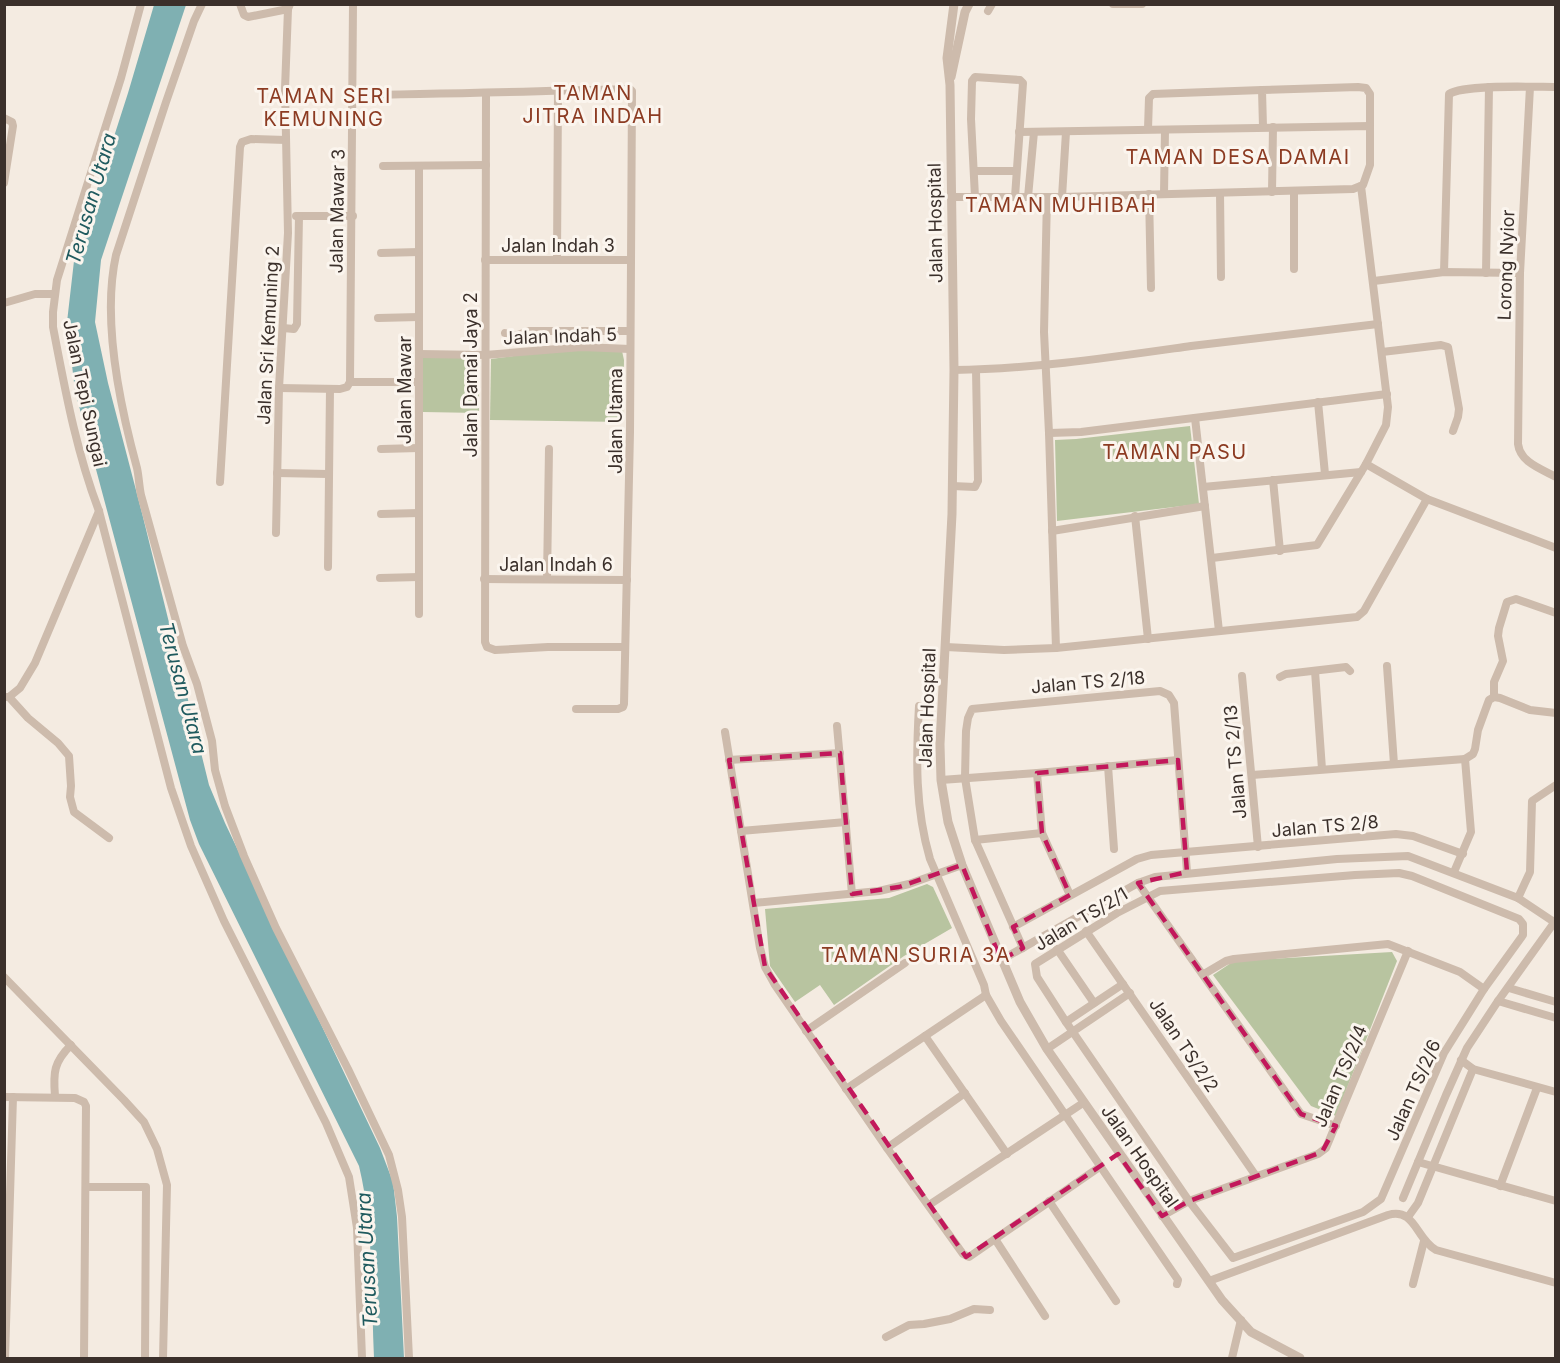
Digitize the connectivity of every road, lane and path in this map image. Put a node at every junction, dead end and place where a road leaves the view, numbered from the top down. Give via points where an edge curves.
1 (141, 4) edge
2 (202, 4) edge
3 (240, 4) edge
4 (353, 4) edge
5 (954, 4) edge
6 (969, 4) edge
7 (1113, 4) edge
8 (1142, 4) edge
9 (289, 7) edge
10 (950, 85) junction
11 (1489, 87) junction
12 (1530, 87) junction
13 (1556, 87) edge
14 (558, 90) junction
15 (1262, 90) junction
16 (486, 94) junction
17 (353, 95) junction
18 (4, 118) edge
19 (1370, 126) junction
20 (1263, 127) junction
21 (1274, 127) junction
22 (1148, 129) junction
23 (1165, 129) junction
24 (1019, 132) junction
25 (1034, 132) junction
26 (1066, 132) junction
27 (285, 140) junction
28 (486, 165) junction
29 (383, 166) dead end
30 (419, 166) junction
31 (974, 171) junction
32 (1016, 171) junction
33 (4, 183) edge
34 (1361, 186) junction
35 (1272, 192) junction
36 (1294, 192) junction
37 (1220, 193) junction
38 (1149, 194) junction
39 (1164, 194) junction
40 (951, 197) junction
41 (975, 197) junction
42 (1015, 197) junction
43 (1028, 197) junction
44 (1047, 197) junction
45 (1062, 197) junction
46 (288, 216) junction
47 (299, 216) junction
48 (352, 216) junction
49 (419, 252) junction
50 (381, 253) dead end
51 (485, 260) junction
52 (557, 260) junction
53 (630, 260) junction
54 (1294, 269) dead end
55 (1444, 272) junction
56 (1486, 273) junction
57 (1520, 273) junction
58 (1221, 277) dead end
59 (1374, 281) junction
60 (1151, 288) dead end
61 (54, 294) junction
62 (4, 303) edge
63 (419, 317) junction
64 (378, 318) dead end
65 (1378, 324) junction
66 (283, 328) junction
67 (582, 331) junction
68 (630, 331) junction
69 (505, 333) dead end
70 (582, 347) junction
71 (630, 349) junction
72 (1382, 352) junction
73 (419, 354) junction
74 (485, 355) junction
75 (1045, 366) junction
76 (954, 370) junction
77 (976, 370) junction
78 (351, 382) junction
79 (419, 382) junction
80 (279, 388) junction
81 (330, 389) junction
82 (1387, 394) junction
83 (1318, 402) junction
84 (1195, 418) junction
85 (1453, 431) dead end
86 (1050, 433) junction
87 (419, 448) junction
88 (381, 449) dead end
89 (549, 449) dead end
90 (1366, 464) junction
91 (1361, 472) junction
92 (277, 473) junction
93 (328, 474) junction
94 (1325, 474) junction
95 (1556, 477) edge
96 (1273, 480) junction
97 (219, 482) dead end
98 (952, 486) junction
99 (1203, 487) junction
100 (1427, 500) junction
101 (1205, 506) junction
102 (99, 511) junction
103 (419, 513) junction
104 (381, 514) dead end
105 (1135, 516) junction
106 (1052, 531) junction
107 (276, 533) dead end
108 (1556, 548) edge
109 (1280, 551) junction
110 (1212, 558) junction
111 (328, 567) dead end
112 (419, 577) junction
113 (380, 578) dead end
114 (484, 579) junction
115 (547, 579) junction
116 (627, 580) junction
117 (1556, 613) edge
118 (419, 614) dead end
119 (1220, 631) junction
120 (1148, 639) junction
121 (625, 647) junction
122 (946, 647) junction
123 (1056, 648) junction
124 (1387, 666) dead end
125 (1315, 671) junction
126 (1350, 671) dead end
127 (1242, 676) dead end
128 (1280, 677) dead end
129 (7, 697) edge
130 (1494, 697) junction
131 (918, 706) dead end
132 (576, 710) dead end
133 (1556, 713) edge
134 (837, 726) dead end
135 (725, 732) dead end
136 (840, 753) junction
137 (1465, 759) junction
138 (729, 760) junction
139 (1178, 760) junction
140 (1394, 764) junction
141 (1108, 766) junction
142 (1322, 769) junction
143 (1037, 773) junction
144 (1252, 775) junction
145 (965, 778) junction
146 (941, 780) junction
147 (1556, 785) edge
148 (846, 822) junction
149 (741, 831) junction
150 (1042, 833) junction
151 (109, 838) dead end
152 (975, 840) junction
153 (1258, 847) junction
154 (1114, 849) dead end
155 (1186, 852) junction
156 (1463, 854) junction
157 (962, 865) junction
158 (1187, 872) junction
159 (1454, 872) junction
160 (937, 875) junction
161 (1138, 883) junction
162 (852, 894) junction
163 (1070, 895) junction
164 (1149, 896) junction
165 (1518, 898) junction
166 (754, 903) junction
167 (1555, 921) edge
168 (1013, 927) junction
169 (1086, 931) junction
170 (1023, 948) junction
171 (1057, 949) junction
172 (1408, 951) junction
173 (1001, 960) junction
174 (905, 963) dead end
175 (1204, 974) junction
176 (4, 977) edge
177 (1123, 984) junction
178 (1509, 988) junction
179 (1484, 989) junction
180 (1130, 993) junction
181 (986, 995) junction
182 (1498, 1001) junction
183 (1556, 1002) edge
184 (1094, 1003) junction
185 (1556, 1018) edge
186 (1066, 1022) junction
187 (806, 1031) junction
188 (1072, 1032) junction
189 (926, 1036) junction
190 (71, 1045) junction
191 (1047, 1049) junction
192 (1461, 1060) junction
193 (1473, 1069) junction
194 (1537, 1088) junction
195 (846, 1089) junction
196 (1556, 1092) edge
197 (965, 1093) junction
198 (55, 1096) junction
199 (9, 1097) edge
200 (1083, 1103) junction
201 (1066, 1114) junction
202 (1336, 1126) junction
203 (887, 1148) junction
204 (1007, 1154) junction
205 (1418, 1162) junction
206 (1101, 1166) junction
207 (1431, 1167) junction
208 (1256, 1176) junction
209 (1500, 1186) junction
210 (86, 1187) junction
211 (1403, 1198) dead end
212 (1049, 1201) junction
213 (1189, 1201) junction
214 (1556, 1201) edge
215 (929, 1205) junction
216 (1162, 1216) junction
217 (1408, 1218) junction
218 (995, 1239) junction
219 (1424, 1241) junction
220 (1209, 1281) junction
221 (1556, 1283) edge
222 (1177, 1284) dead end
223 (1413, 1284) dead end
224 (1116, 1301) dead end
225 (990, 1310) dead end
226 (1045, 1316) dead end
227 (1241, 1320) junction
228 (886, 1337) dead end
229 (5, 1359) edge
230 (84, 1359) edge
231 (145, 1359) edge
232 (163, 1359) edge
233 (362, 1359) edge
234 (409, 1359) edge
235 (1232, 1359) edge
236 (1300, 1359) edge

1 - 61 street, Jalan Tepi Sungai
2 - 234 street via 116,255 112,309 121,395 139,488 197,684 225,806 250,872 392,1166 402,1217
3 - 9 street via 248,17
4 - 17 street, Jalan Mawar 3
5 - 10 street, Jalan Hospital via 947,58
6 - 10 street, Jalan Hospital
7 - 8 street
9 - 27 street, Jalan Sri Kemuning 2
10 - 40 street, Jalan Hospital
11 - 12 street
11 - 55 street via 1449,94
11 - 56 street
12 - 13 street
12 - 57 street, Lorong Nyior
14 - 16 street
14 - 52 street
14 - 53 street, Jalan Utama via 630,88
15 - 19 street via 1366,88 1370,94
15 - 20 street
15 - 22 street via 1153,94 1149,98
16 - 17 street
16 - 28 street, Jalan Damai Jaya 2
17 - 48 street, Jalan Mawar 3
18 - 33 street via 13,126
19 - 21 street
19 - 34 street via 1370,165
20 - 21 street
20 - 23 street
21 - 35 street
22 - 23 street
22 - 26 street
23 - 39 street
24 - 25 street
24 - 31 street via 1023,86 1020,80 973,78
24 - 32 street
25 - 26 street
25 - 43 street
26 - 45 street
27 - 46 street, Jalan Sri Kemuning 2
27 - 97 street via 251,139 240,147
28 - 30 street
28 - 51 street, Jalan Damai Jaya 2
29 - 30 street
30 - 49 street, Jalan Mawar
31 - 32 street
31 - 41 street
32 - 42 street
34 - 36 street
34 - 59 street
35 - 36 street
35 - 37 street
36 - 54 street
37 - 39 street
37 - 58 street
38 - 39 street
38 - 45 street
38 - 60 street
40 - 41 street
40 - 76 street, Jalan Hospital
41 - 42 street
42 - 43 street
43 - 44 street
44 - 45 street
44 - 75 street
46 - 47 street
46 - 66 street, Jalan Sri Kemuning 2
47 - 48 street
47 - 66 street via 296,327
48 - 78 street, Jalan Mawar 3
49 - 50 street
49 - 63 street, Jalan Mawar
51 - 52 street, Jalan Indah 3
51 - 74 street, Jalan Damai Jaya 2
52 - 53 street, Jalan Indah 3
53 - 68 street, Jalan Utama
55 - 56 street
55 - 59 street
56 - 57 street
57 - 95 street, Lorong Nyior via 1519,450 1524,458
59 - 65 street
61 - 62 street via 35,294
61 - 102 street, Jalan Tepi Sungai via 53,327 65,391
63 - 64 street
63 - 73 street, Jalan Mawar
65 - 72 street
65 - 75 street
66 - 80 street, Jalan Sri Kemuning 2
67 - 68 street
67 - 69 street via 529,331 515,336
67 - 70 street
68 - 71 street, Jalan Utama
70 - 71 street, Jalan Indah 5
70 - 74 street, Jalan Indah 5
71 - 116 street, Jalan Utama
72 - 82 street
72 - 85 street via 1448,347 1459,409
73 - 74 street, Jalan Indah 5
73 - 79 street, Jalan Mawar
74 - 114 street, Jalan Damai Jaya 2
75 - 77 street
75 - 86 street
76 - 77 street
76 - 98 street, Jalan Hospital
77 - 98 street via 978,481 975,487
78 - 79 street
78 - 81 street via 347,387
79 - 87 street, Jalan Mawar
80 - 81 street
80 - 92 street, Jalan Sri Kemuning 2
81 - 93 street
82 - 83 street
82 - 90 street via 1388,419
83 - 84 street
83 - 94 street
84 - 86 street
84 - 99 street
86 - 106 street
87 - 88 street
87 - 103 street, Jalan Mawar
89 - 115 street
90 - 91 street
90 - 100 street
91 - 94 street
91 - 109 street via 1321,542 1313,547
92 - 93 street
92 - 107 street, Jalan Sri Kemuning 2
93 - 111 street
94 - 96 street
96 - 99 street
96 - 109 street
98 - 122 street, Jalan Hospital
99 - 101 street
100 - 108 street
100 - 119 street via 1361,614
101 - 105 street
101 - 110 street
102 - 129 street via 34,663 20,687
102 - 233 street, Jalan Tepi Sungai via 168,776 191,846 349,1177 357,1228
103 - 104 street
103 - 112 street, Jalan Mawar
105 - 106 street
105 - 120 street
106 - 123 street
109 - 110 street
110 - 119 street
112 - 113 street
112 - 118 street, Jalan Mawar
114 - 115 street, Jalan Indah 6
114 - 121 street, Jalan Damai Jaya 2 via 487,647
115 - 116 street, Jalan Indah 6
116 - 121 street, Jalan Utama
117 - 130 street via 1516,600 1508,602 1499,628 1503,661 1494,682
119 - 120 street
120 - 123 street
121 - 132 street, Jalan Utama via 623,707
122 - 123 street
122 - 146 street, Jalan Hospital
124 - 140 street
125 - 126 street
125 - 128 street
125 - 142 street
127 - 144 street, Jalan TS 2/13
129 - 151 street via 69,756 74,812
130 - 133 street via 1530,710
130 - 137 street via 1489,700 1473,754
131 - 160 street via 917,795 924,839
134 - 136 street
135 - 138 street
136 - 138 street
136 - 148 street
137 - 140 street
137 - 156 street via 1471,832
138 - 149 street
139 - 141 street
139 - 145 street, Jalan TS 2/18 via 1174,703 1160,691 975,708 968,717
139 - 155 street, Jalan TS 2/18
140 - 142 street
141 - 143 street
141 - 154 street
142 - 144 street
143 - 145 street
143 - 150 street
144 - 153 street, Jalan TS 2/13
145 - 146 street
145 - 152 street, Jalan TS 2/18
146 - 157 street, Jalan Hospital via 948,822
147 - 165 street via 1532,801 1530,872
148 - 149 street
148 - 162 street
149 - 166 street
150 - 152 street
150 - 163 street
152 - 168 street, Jalan TS 2/18
153 - 155 street, Jalan TS 2/8
153 - 156 street, Jalan TS 2/8 via 1403,834
155 - 158 street, Jalan TS 2/18
155 - 163 street, Jalan TS 2/8 via 1143,857
156 - 159 street
157 - 160 street
157 - 173 street, Jalan Hospital
158 - 159 street via 1402,856
158 - 161 street
159 - 165 street
160 - 162 street via 889,890
160 - 181 street
161 - 164 street
161 - 170 street
162 - 166 street
163 - 168 street, Jalan TS 2/8
164 - 169 street, Jalan TS/2/1
164 - 175 street
164 - 179 street, Jalan TS/2/6 via 1165,890 1355,875 1412,876 1519,919 1523,924 1523,935
165 - 167 street
166 - 187 street via 765,967
167 - 178 street
168 - 170 street, Jalan TS 2/18
169 - 171 street, Jalan TS/2/1
169 - 177 street, Jalan TS/2/2
170 - 173 street
171 - 184 street
171 - 186 street, Jalan TS/2/1 via 1036,962 1034,971
172 - 175 street via 1380,945 1234,959
172 - 179 street via 1460,972
172 - 202 street, Jalan TS/2/4
173 - 191 street, Jalan Hospital via 1026,1015
174 - 187 street
175 - 202 street via 1301,1114
176 - 190 street
177 - 180 street, Jalan TS/2/2
177 - 184 street
178 - 182 street
178 - 183 street
179 - 213 street, Jalan TS/2/6 via 1444,1053 1386,1190 1370,1208 1233,1258
180 - 188 street
180 - 208 street, Jalan TS/2/2
181 - 189 street
181 - 201 street
182 - 185 street
182 - 192 street
184 - 186 street
186 - 188 street, Jalan TS/2/1
187 - 195 street
188 - 191 street
188 - 213 street, Jalan TS/2/6
189 - 195 street
189 - 197 street
190 - 198 street via 56,1065
190 - 232 street via 144,1122 166,1177
191 - 200 street, Jalan Hospital
192 - 193 street
192 - 205 street
193 - 194 street
193 - 207 street
194 - 196 street
194 - 209 street
195 - 203 street
197 - 203 street
197 - 204 street
198 - 199 street
198 - 210 street via 80,1099 86,1106
199 - 229 street
200 - 201 street
200 - 216 street, Jalan Hospital
201 - 204 street
201 - 206 street
202 - 208 street, Jalan TS/2/4 via 1322,1152
203 - 215 street
204 - 215 street
205 - 207 street
205 - 211 street
206 - 212 street
206 - 222 street via 1178,1280
207 - 209 street
207 - 217 street
208 - 213 street, Jalan TS/2/4
209 - 214 street
210 - 230 street
210 - 231 street via 146,1187
212 - 218 street
212 - 224 street
213 - 216 street, Jalan TS/2/4
215 - 218 street via 966,1257
216 - 220 street, Jalan Hospital
217 - 219 street
217 - 220 street via 1400,1213 1388,1215
218 - 226 street
219 - 221 street via 1436,1250
219 - 223 street
220 - 227 street, Jalan Hospital
225 - 228 street via 974,1309 950,1319 909,1325
227 - 235 street
227 - 236 street, Jalan Hospital via 1251,1332

